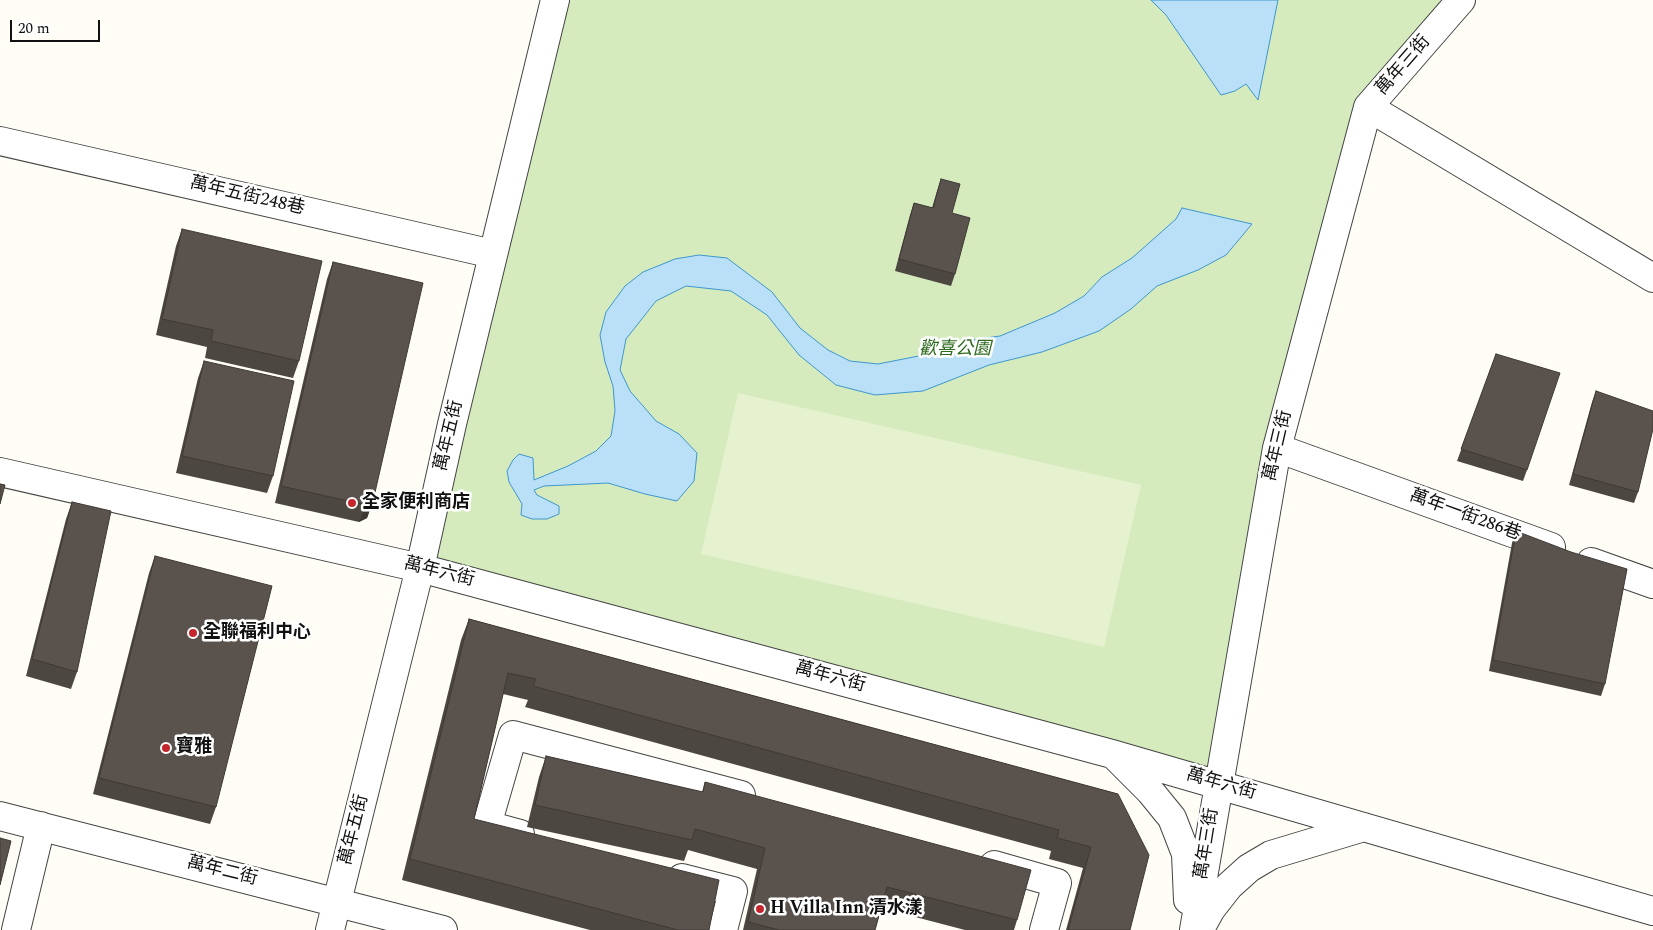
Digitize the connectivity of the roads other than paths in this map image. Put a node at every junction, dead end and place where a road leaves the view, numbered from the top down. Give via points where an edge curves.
1 (555, 0) edge
2 (1461, 0) edge
3 (1368, 107) junction
4 (0, 141) edge
5 (493, 254) junction
6 (1653, 278) edge
7 (1277, 448) junction
8 (0, 472) edge
9 (420, 568) junction
10 (1653, 584) edge
11 (1112, 754) junction
12 (1218, 784) junction
13 (768, 803) edge
14 (0, 816) edge
15 (41, 826) junction
16 (1364, 827) junction
17 (544, 841) edge
18 (970, 859) edge
19 (657, 871) edge
20 (337, 902) junction
21 (1653, 911) edge
22 (16, 930) edge
23 (330, 930) edge
24 (443, 930) edge
25 (723, 930) edge
26 (1044, 930) edge
27 (1189, 930) edge
28 (1194, 930) edge
29 (1199, 930) edge

1 - 5 street, 萬年五街
2 - 3 street, 萬年三街
3 - 6 street
3 - 7 street, 萬年三街
4 - 5 street, 萬年五街248巷
5 - 9 street, 萬年五街
7 - 10 street, 萬年一街286巷
7 - 12 street, 萬年三街
8 - 9 street, 萬年六街
9 - 11 street, 萬年六街
9 - 20 street, 萬年五街
11 - 12 street, 萬年六街
11 - 27 street via 1150,790 1172,818 1186,854
12 - 16 street, 萬年六街
12 - 28 street, 萬年三街
13 - 17 street via 513,735 487,826
14 - 15 street, 萬年二街
15 - 20 street, 萬年二街
15 - 22 street
16 - 21 street, 萬年六街
16 - 29 street via 1271,855 1249,868 1229,886
18 - 26 street via 1057,883
19 - 25 street via 733,891
20 - 23 street, 萬年五街
20 - 24 street, 萬年二街

